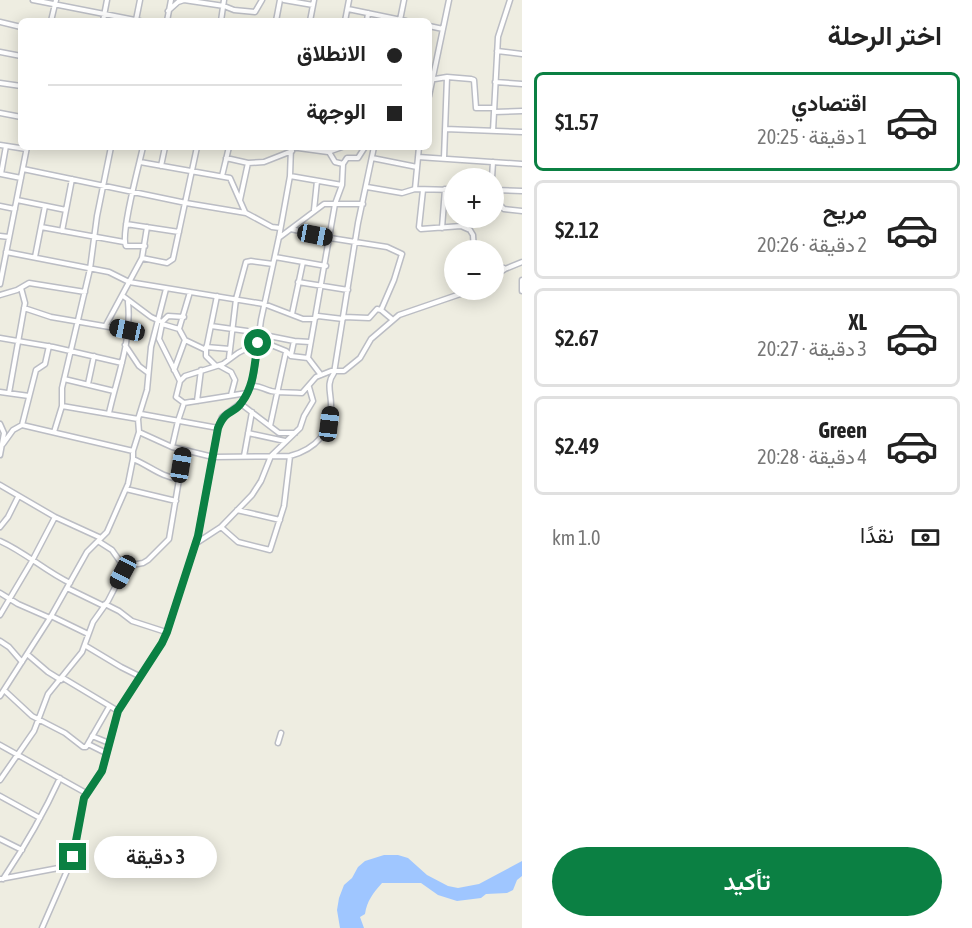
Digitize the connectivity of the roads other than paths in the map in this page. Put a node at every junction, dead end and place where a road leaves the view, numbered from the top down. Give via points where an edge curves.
1 (33, 0) edge
2 (107, 0) edge
3 (140, 0) edge
4 (171, 0) edge
5 (224, 0) edge
6 (262, 0) edge
7 (282, 0) edge
8 (350, 0) edge
9 (404, 0) edge
10 (449, 0) edge
11 (510, 0) edge
12 (195, 1) edge
13 (55, 2) edge
14 (314, 2) edge
15 (224, 6) junction
16 (348, 9) junction
17 (168, 12) junction
18 (368, 13) junction
19 (105, 14) junction
20 (52, 18) edge
21 (104, 18) edge
22 (123, 18) edge
23 (137, 18) edge
24 (167, 18) edge
25 (222, 18) edge
26 (277, 18) edge
27 (311, 18) edge
28 (346, 18) edge
29 (367, 18) edge
30 (391, 18) edge
31 (400, 18) edge
32 (0, 22) edge
33 (18, 26) edge
34 (432, 27) edge
35 (443, 29) junction
36 (497, 51) junction
37 (0, 52) edge
38 (522, 54) edge
39 (18, 55) edge
40 (432, 58) edge
41 (437, 59) junction
42 (432, 76) edge
43 (447, 77) junction
44 (432, 79) edge
45 (495, 82) junction
46 (0, 83) edge
47 (522, 84) edge
48 (18, 86) edge
49 (494, 110) junction
50 (522, 111) edge
51 (0, 113) edge
52 (18, 116) edge
53 (445, 129) junction
54 (493, 130) junction
55 (522, 132) edge
56 (3, 145) edge
57 (18, 147) edge
58 (27, 150) edge
59 (110, 150) edge
60 (142, 150) edge
61 (164, 150) edge
62 (196, 150) edge
63 (228, 150) edge
64 (288, 150) edge
65 (292, 150) edge
66 (310, 150) edge
67 (334, 150) edge
68 (363, 150) edge
69 (373, 150) edge
70 (419, 150) edge
71 (328, 152) junction
72 (418, 157) junction
73 (226, 158) junction
74 (372, 158) junction
75 (444, 158) junction
76 (140, 162) junction
77 (493, 162) junction
78 (248, 163) junction
79 (343, 164) junction
80 (522, 164) edge
81 (161, 166) junction
82 (417, 167) junction
83 (493, 168) edge
84 (22, 169) junction
85 (192, 172) junction
86 (1, 174) edge
87 (222, 176) junction
88 (290, 176) junction
89 (21, 178) junction
90 (72, 180) junction
91 (317, 181) junction
92 (342, 185) junction
93 (103, 186) junction
94 (367, 187) junction
95 (415, 189) junction
96 (444, 189) edge
97 (423, 190) junction
98 (504, 190) edge
99 (522, 191) edge
100 (133, 192) junction
101 (16, 200) junction
102 (240, 200) junction
103 (444, 202) edge
104 (186, 203) junction
105 (335, 204) junction
106 (363, 204) junction
107 (0, 206) edge
108 (45, 206) junction
109 (15, 209) junction
110 (504, 209) edge
111 (66, 210) junction
112 (314, 210) junction
113 (522, 211) edge
114 (246, 213) junction
115 (126, 224) junction
116 (41, 227) junction
117 (147, 228) junction
118 (280, 228) junction
119 (442, 228) junction
120 (291, 230) junction
121 (62, 231) junction
122 (179, 232) junction
123 (0, 236) edge
124 (94, 236) junction
125 (9, 237) junction
126 (279, 237) junction
127 (330, 238) junction
128 (474, 240) edge
129 (124, 242) junction
130 (357, 242) junction
131 (145, 246) junction
132 (6, 252) junction
133 (35, 257) junction
134 (275, 257) junction
135 (142, 258) junction
136 (303, 262) junction
137 (522, 262) edge
138 (273, 264) junction
139 (326, 266) junction
140 (2, 268) edge
141 (505, 268) edge
142 (90, 269) junction
143 (522, 280) edge
144 (129, 282) junction
145 (298, 282) junction
146 (0, 284) edge
147 (322, 286) junction
148 (21, 288) junction
149 (166, 289) junction
150 (348, 290) junction
151 (522, 291) edge
152 (85, 292) junction
153 (190, 292) junction
154 (0, 295) edge
155 (123, 296) junction
156 (217, 296) junction
157 (236, 299) junction
158 (444, 299) edge
159 (128, 301) junction
160 (264, 304) junction
161 (24, 308) junction
162 (381, 310) junction
163 (292, 314) junction
164 (184, 317) junction
165 (344, 318) junction
166 (314, 319) junction
167 (393, 320) junction
168 (78, 322) junction
169 (161, 322) junction
170 (106, 325) junction
171 (211, 326) junction
172 (232, 328) junction
173 (179, 329) junction
174 (127, 330) junction
175 (259, 335) junction
176 (0, 338) edge
177 (156, 339) junction
178 (185, 340) junction
179 (19, 341) junction
180 (294, 341) junction
181 (310, 342) junction
182 (258, 343) junction
183 (125, 344) junction
184 (49, 346) junction
185 (151, 349) junction
186 (206, 349) junction
187 (230, 350) junction
188 (71, 351) junction
189 (166, 351) junction
190 (286, 351) junction
191 (94, 356) junction
192 (291, 356) junction
193 (308, 358) junction
194 (229, 359) junction
195 (122, 363) junction
196 (218, 366) junction
197 (174, 370) junction
198 (201, 370) junction
199 (147, 372) junction
200 (334, 373) junction
201 (321, 375) junction
202 (64, 379) junction
203 (180, 381) junction
204 (88, 384) junction
205 (251, 386) junction
206 (309, 387) junction
207 (114, 391) junction
208 (0, 392) edge
209 (277, 392) junction
210 (9, 393) junction
211 (247, 393) junction
212 (231, 395) junction
213 (29, 396) junction
214 (197, 401) junction
215 (184, 403) junction
216 (241, 404) junction
217 (62, 406) junction
218 (252, 412) junction
219 (109, 413) junction
220 (140, 416) junction
221 (177, 421) junction
222 (0, 424) edge
223 (22, 425) junction
224 (270, 426) junction
225 (218, 428) junction
226 (54, 432) junction
227 (139, 432) junction
228 (248, 433) junction
229 (295, 433) junction
230 (285, 441) junction
231 (3, 444) junction
232 (172, 447) junction
233 (184, 450) junction
234 (133, 451) junction
235 (0, 455) edge
236 (244, 456) junction
237 (271, 456) junction
238 (290, 456) junction
239 (213, 457) junction
240 (134, 459) junction
241 (179, 479) junction
242 (0, 485) edge
243 (126, 489) junction
244 (18, 497) junction
245 (176, 501) junction
246 (236, 510) junction
247 (55, 517) junction
248 (280, 520) junction
249 (0, 527) edge
250 (221, 527) junction
251 (100, 539) junction
252 (0, 541) edge
253 (193, 550) junction
254 (32, 561) junction
255 (128, 568) junction
256 (68, 586) junction
257 (0, 593) edge
258 (10, 599) junction
259 (104, 605) junction
260 (0, 615) edge
261 (50, 617) junction
262 (167, 632) junction
263 (88, 634) junction
264 (0, 641) edge
265 (86, 646) junction
266 (27, 654) junction
267 (22, 662) junction
268 (139, 676) junction
269 (62, 679) junction
270 (4, 690) junction
271 (0, 696) edge
272 (109, 707) junction
273 (118, 711) junction
274 (40, 720) junction
275 (281, 733) dead end
276 (92, 736) junction
277 (109, 743) junction
278 (278, 743) dead end
279 (88, 744) junction
280 (0, 746) edge
281 (106, 753) junction
282 (19, 754) junction
283 (60, 778) junction
284 (0, 780) edge
285 (86, 793) junction
286 (0, 796) edge
287 (40, 818) junction
288 (0, 839) edge
289 (22, 850) junction
290 (69, 866) junction
291 (2, 879) edge
292 (42, 928) edge

1 - 13 street
2 - 19 street
3 - 23 street
4 - 17 street
5 - 15 street
6 - 15 street via 255,12
7 - 14 street
7 - 26 street
8 - 16 street
9 - 31 street
10 - 35 street
11 - 36 street
12 - 15 street
12 - 17 street via 181,0
13 - 19 street
13 - 20 street
14 - 27 street
15 - 25 street
16 - 18 street
16 - 28 street
17 - 24 street
18 - 29 street
18 - 30 street
19 - 21 street
19 - 22 street
32 - 33 street
34 - 35 street
35 - 41 street
36 - 38 street
36 - 45 street
37 - 39 street
40 - 41 street
41 - 42 street
43 - 44 street
43 - 49 street via 474,80 476,108
43 - 53 street
45 - 47 street
45 - 49 street
46 - 48 street
49 - 50 street
49 - 54 street
51 - 52 street
53 - 54 street
53 - 75 street
54 - 55 street
56 - 57 street
56 - 86 street
58 - 84 street
59 - 93 street
60 - 76 street
61 - 81 street
62 - 85 street
63 - 73 street
64 - 78 street via 264,162
65 - 88 street
66 - 71 street
67 - 71 street
68 - 79 street via 358,158 347,158
69 - 74 street
70 - 72 street
71 - 79 street via 335,162
72 - 75 street
72 - 82 street
73 - 78 street
73 - 87 street
74 - 82 street
74 - 94 street
75 - 77 street
76 - 81 street
76 - 100 street
77 - 80 street
77 - 83 street
78 - 102 street
79 - 92 street
81 - 85 street
82 - 95 street
84 - 89 street
84 - 90 street
85 - 87 street
85 - 104 street
86 - 89 street
87 - 102 street via 230,178
88 - 91 street
88 - 118 street
89 - 101 street
90 - 93 street
90 - 111 street
91 - 92 street
91 - 112 street
92 - 105 street
93 - 100 street
93 - 124 street
94 - 95 street via 402,193
94 - 106 street
95 - 97 street
96 - 97 street
97 - 119 street via 419,227
98 - 99 street
100 - 104 street
100 - 115 street
101 - 108 street
101 - 109 street
102 - 114 street
103 - 119 street
104 - 114 street
104 - 122 street
105 - 106 street
105 - 112 street via 324,204
105 - 127 street
106 - 130 street
107 - 109 street
108 - 111 street
108 - 116 street
109 - 125 street
110 - 113 street
111 - 121 street
112 - 120 street
114 - 118 street
115 - 117 street
115 - 129 street
116 - 121 street
116 - 133 street
117 - 122 street
117 - 131 street
118 - 126 street
119 - 128 street via 461,226 470,230
120 - 126 street
120 - 127 street
121 - 124 street
122 - 135 street via 170,262
123 - 125 street
124 - 129 street
124 - 142 street
125 - 132 street
126 - 134 street
127 - 130 street
127 - 139 street
129 - 131 street via 125,246
130 - 150 street
130 - 162 street via 402,254
131 - 135 street
132 - 133 street
132 - 140 street
133 - 142 street
134 - 136 street
134 - 138 street
135 - 144 street
136 - 139 street
136 - 145 street
137 - 141 street
138 - 157 street via 246,262
138 - 160 street
139 - 147 street
140 - 146 street
142 - 144 street
142 - 152 street
143 - 151 street
144 - 149 street
144 - 155 street
145 - 147 street
145 - 163 street
147 - 150 street
147 - 166 street
148 - 152 street via 29,283
148 - 154 street
148 - 161 street
149 - 153 street
149 - 169 street
150 - 165 street
152 - 168 street
153 - 156 street
153 - 164 street
155 - 159 street
155 - 170 street
156 - 157 street
156 - 171 street
157 - 160 street
157 - 172 street
158 - 167 street
159 - 169 street
159 - 174 street
160 - 163 street
160 - 175 street
161 - 168 street
161 - 179 street
162 - 165 street via 365,319
162 - 167 street
163 - 166 street
164 - 169 street via 168,316
164 - 173 street
165 - 166 street
165 - 200 street
166 - 181 street
167 - 200 street via 371,339 360,358 344,371
168 - 170 street
168 - 188 street
169 - 173 street
169 - 177 street
170 - 174 street
171 - 172 street
171 - 186 street
172 - 175 street
172 - 187 street
173 - 178 street
174 - 183 street
175 - 180 street
175 - 182 street
175 - 190 street via 266,343
176 - 179 street
177 - 185 street
177 - 189 street
178 - 186 street
178 - 197 street
179 - 184 street
179 - 210 street
180 - 181 street
180 - 192 street
181 - 193 street
182 - 194 street
182 - 205 street
183 - 195 street
183 - 199 street
184 - 188 street
184 - 213 street via 45,364 36,370
185 - 189 street
185 - 199 street
186 - 187 street
186 - 196 street via 206,356
187 - 194 street
188 - 191 street
188 - 202 street
189 - 197 street
190 - 192 street
190 - 209 street
191 - 195 street
191 - 204 street
192 - 193 street
193 - 201 street
194 - 196 street
195 - 207 street
196 - 198 street
196 - 212 street via 233,375
197 - 203 street
198 - 203 street
198 - 214 street
199 - 220 street
200 - 201 street
200 - 238 street via 328,384 328,429 308,449
201 - 206 street
202 - 204 street
202 - 217 street
203 - 215 street via 176,397
204 - 207 street
205 - 209 street
205 - 211 street
206 - 209 street via 302,393
206 - 229 street via 313,401
207 - 219 street
208 - 210 street
209 - 224 street
210 - 213 street
211 - 212 street
211 - 216 street
212 - 214 street
213 - 223 street
214 - 215 street
215 - 221 street
216 - 218 street
216 - 225 street via 222,417
217 - 219 street
217 - 226 street
218 - 224 street
218 - 228 street
219 - 220 street
220 - 221 street
220 - 227 street
221 - 225 street
221 - 232 street
222 - 231 street
223 - 226 street
223 - 231 street
224 - 229 street via 279,433
225 - 239 street
226 - 234 street
227 - 232 street
227 - 234 street
228 - 230 street
228 - 236 street
229 - 230 street
230 - 237 street
231 - 235 street
232 - 233 street
233 - 239 street
233 - 241 street
234 - 240 street
236 - 237 street
236 - 239 street
237 - 238 street
237 - 246 street via 256,489
238 - 248 street
239 - 253 street
240 - 241 street via 166,477
240 - 243 street
241 - 245 street
242 - 244 street
243 - 245 street
243 - 251 street via 113,522
244 - 247 street
244 - 249 street
245 - 255 street via 166,544 143,563
246 - 248 street
246 - 250 street
247 - 251 street
247 - 254 street
248 - 250 street via 270,550 238,542
250 - 253 street via 199,540
251 - 255 street
251 - 256 street via 87,552
252 - 254 street
253 - 262 street
254 - 256 street
254 - 258 street
255 - 259 street
256 - 259 street
256 - 261 street
257 - 258 street
258 - 260 street
258 - 261 street
259 - 262 street via 132,621
259 - 263 street
261 - 263 street
261 - 266 street
262 - 268 street
263 - 265 street
264 - 267 street
265 - 268 street
265 - 269 street
266 - 267 street
266 - 269 street
267 - 270 street
268 - 273 street
269 - 272 street
269 - 274 street via 47,696
270 - 271 street
270 - 274 street
272 - 273 street
272 - 276 street
273 - 277 street
274 - 279 street via 83,747
274 - 282 street
275 - 278 street
276 - 277 street
276 - 279 street
277 - 281 street
279 - 281 street
280 - 282 street
281 - 285 street via 102,771
282 - 283 street
282 - 284 street
283 - 285 street
283 - 287 street
285 - 290 street
286 - 287 street
287 - 289 street
288 - 289 street
289 - 291 street
290 - 291 street
290 - 292 street

